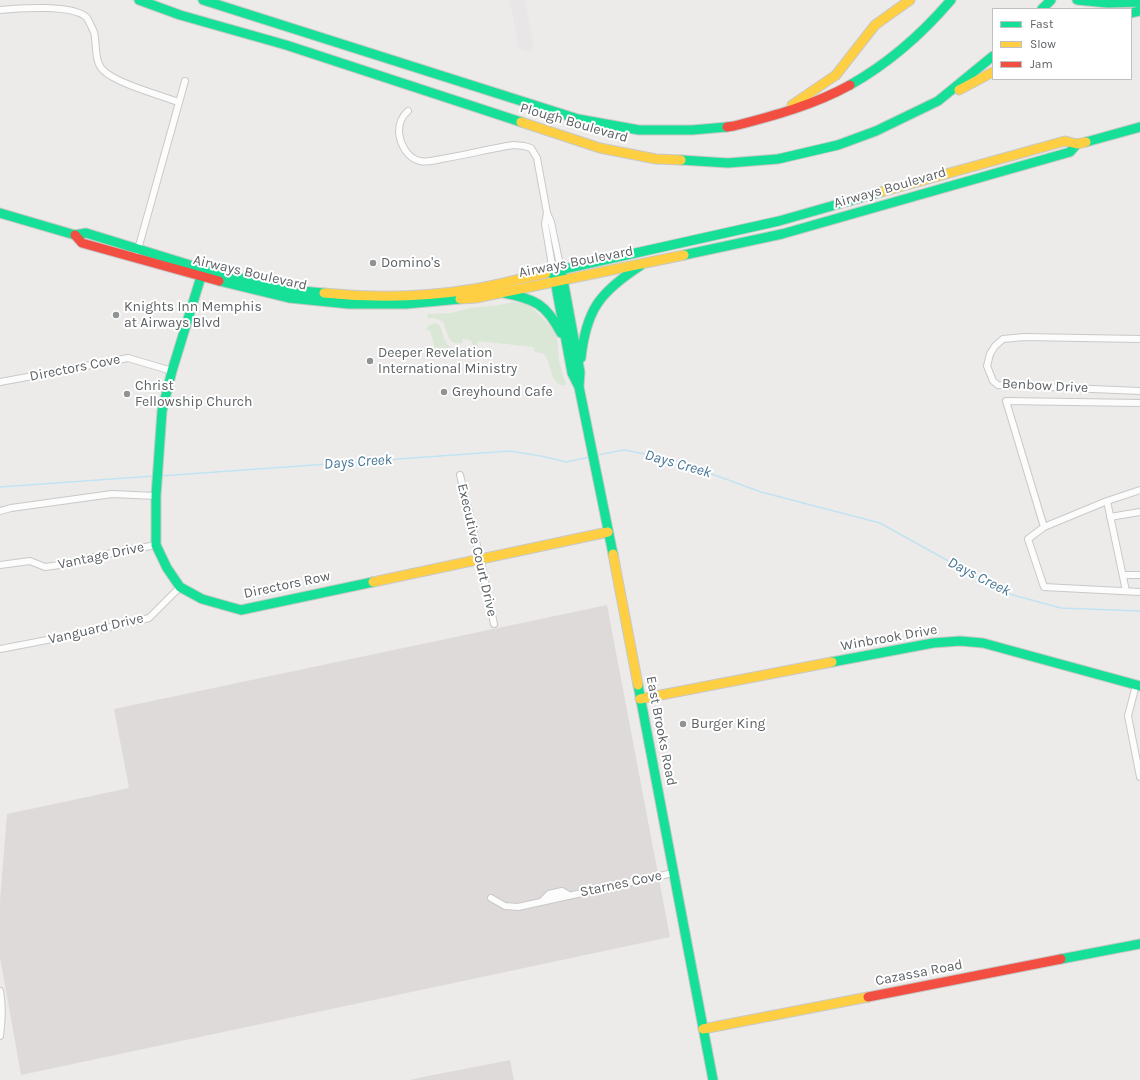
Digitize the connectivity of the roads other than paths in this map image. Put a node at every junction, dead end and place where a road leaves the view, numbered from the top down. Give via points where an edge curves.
1 (139, 0) edge
2 (202, 0) edge
3 (910, 0) edge
4 (951, 0) edge
5 (1051, 0) edge
6 (1079, 0) edge
7 (1140, 2) edge
8 (1043, 8) edge
9 (0, 10) edge
10 (992, 57) edge
11 (992, 73) edge
12 (185, 81) dead end
13 (938, 101) junction
14 (178, 102) junction
15 (408, 111) dead end
16 (780, 114) junction
17 (1140, 127) edge
18 (1077, 144) junction
19 (0, 213) edge
20 (137, 255) junction
21 (645, 263) junction
22 (202, 273) junction
23 (558, 275) junction
24 (500, 292) junction
25 (466, 295) junction
26 (1140, 339) edge
27 (565, 341) junction
28 (172, 370) junction
29 (580, 372) junction
30 (0, 382) edge
31 (580, 387) junction
32 (1140, 391) edge
33 (1140, 403) edge
34 (460, 475) dead end
35 (1140, 490) edge
36 (156, 492) junction
37 (1107, 501) junction
38 (0, 512) edge
39 (1140, 512) edge
40 (1110, 517) junction
41 (1044, 527) junction
42 (608, 532) junction
43 (156, 545) junction
44 (480, 558) junction
45 (0, 565) edge
46 (1123, 575) junction
47 (1140, 575) edge
48 (180, 587) junction
49 (1126, 591) junction
50 (1140, 592) edge
51 (494, 624) dead end
52 (0, 649) edge
53 (1138, 685) edge
54 (640, 699) junction
55 (1140, 777) edge
56 (673, 872) junction
57 (569, 895) junction
58 (492, 898) dead end
59 (542, 901) junction
60 (1140, 944) edge
61 (0, 991) edge
62 (703, 1029) junction
63 (0, 1036) edge
64 (714, 1080) edge

1 - 13 main road, Plough Boulevard via 222,28 286,45 600,148 656,159 728,163 778,159 838,145 876,131
2 - 16 main road, Plough Boulevard via 578,119 639,130 692,130 734,126
3 - 16 main road via 875,25 836,75
4 - 16 main road, Plough Boulevard via 891,59 845,88
5 - 8 main road
6 - 7 main road via 1124,4
9 - 14 street via 69,10 86,18 94,32 101,69 112,78
10 - 13 main road, Plough Boulevard
11 - 13 main road
12 - 14 street
14 - 20 street
15 - 23 street, East Brooks Road via 401,118 401,142 410,155 419,161 506,146 519,145 531,148 537,158 547,213 545,224
17 - 18 main road, Airways Boulevard
18 - 21 main road, Airways Boulevard via 1070,152 782,234
18 - 23 main road, Airways Boulevard via 1065,141 779,221
19 - 20 main road, Airways Boulevard via 75,235 86,233
20 - 22 main road, Airways Boulevard
21 - 23 main road, Airways Boulevard
21 - 29 main road via 606,291 594,309 583,339
22 - 25 main road, Airways Boulevard via 289,298 349,304 406,304
22 - 28 main road, Directors Row
23 - 24 main road, Airways Boulevard
23 - 25 main road, Airways Boulevard
23 - 27 main road, East Brooks Road
23 - 29 main road, East Brooks Road
24 - 25 main road, Airways Boulevard
24 - 27 main road via 528,298 542,306 555,320
26 - 32 street, Benbow Drive via 1024,336 1003,339 994,346 987,366 993,381 998,385
27 - 31 main road, East Brooks Road via 572,373
28 - 30 street, Directors Cove via 128,358
28 - 36 main road, Directors Row via 162,411
29 - 31 main road, East Brooks Road
31 - 42 main road, East Brooks Road
33 - 41 street via 1006,402
34 - 44 street, Executive Court Drive
35 - 37 street
36 - 38 street via 112,494 11,508
36 - 43 main road, Directors Row
37 - 40 street
37 - 41 street
39 - 40 street
40 - 46 street
41 - 49 street via 1028,539 1044,587
42 - 44 main road, Directors Row
42 - 54 main road, East Brooks Road
43 - 45 street, Vantage Drive via 45,567 30,561
43 - 48 main road, Directors Row
44 - 48 main road, Directors Row via 241,610 202,599
44 - 51 street, Executive Court Drive
46 - 47 street
46 - 49 street
48 - 52 street, Vanguard Drive via 149,618
49 - 50 street
53 - 54 main road, Winbrook Drive via 982,643 960,641 933,643
53 - 55 street via 1128,716
54 - 56 main road, East Brooks Road
56 - 57 street, Starnes Cove
56 - 62 main road, East Brooks Road
57 - 59 street, Starnes Cove via 564,900 551,904
57 - 59 street, Starnes Cove via 562,892 549,894
58 - 59 street, Starnes Cove via 511,907
60 - 62 main road, Cazassa Road
61 - 63 street via 3,1017
62 - 64 main road, East Brooks Road

